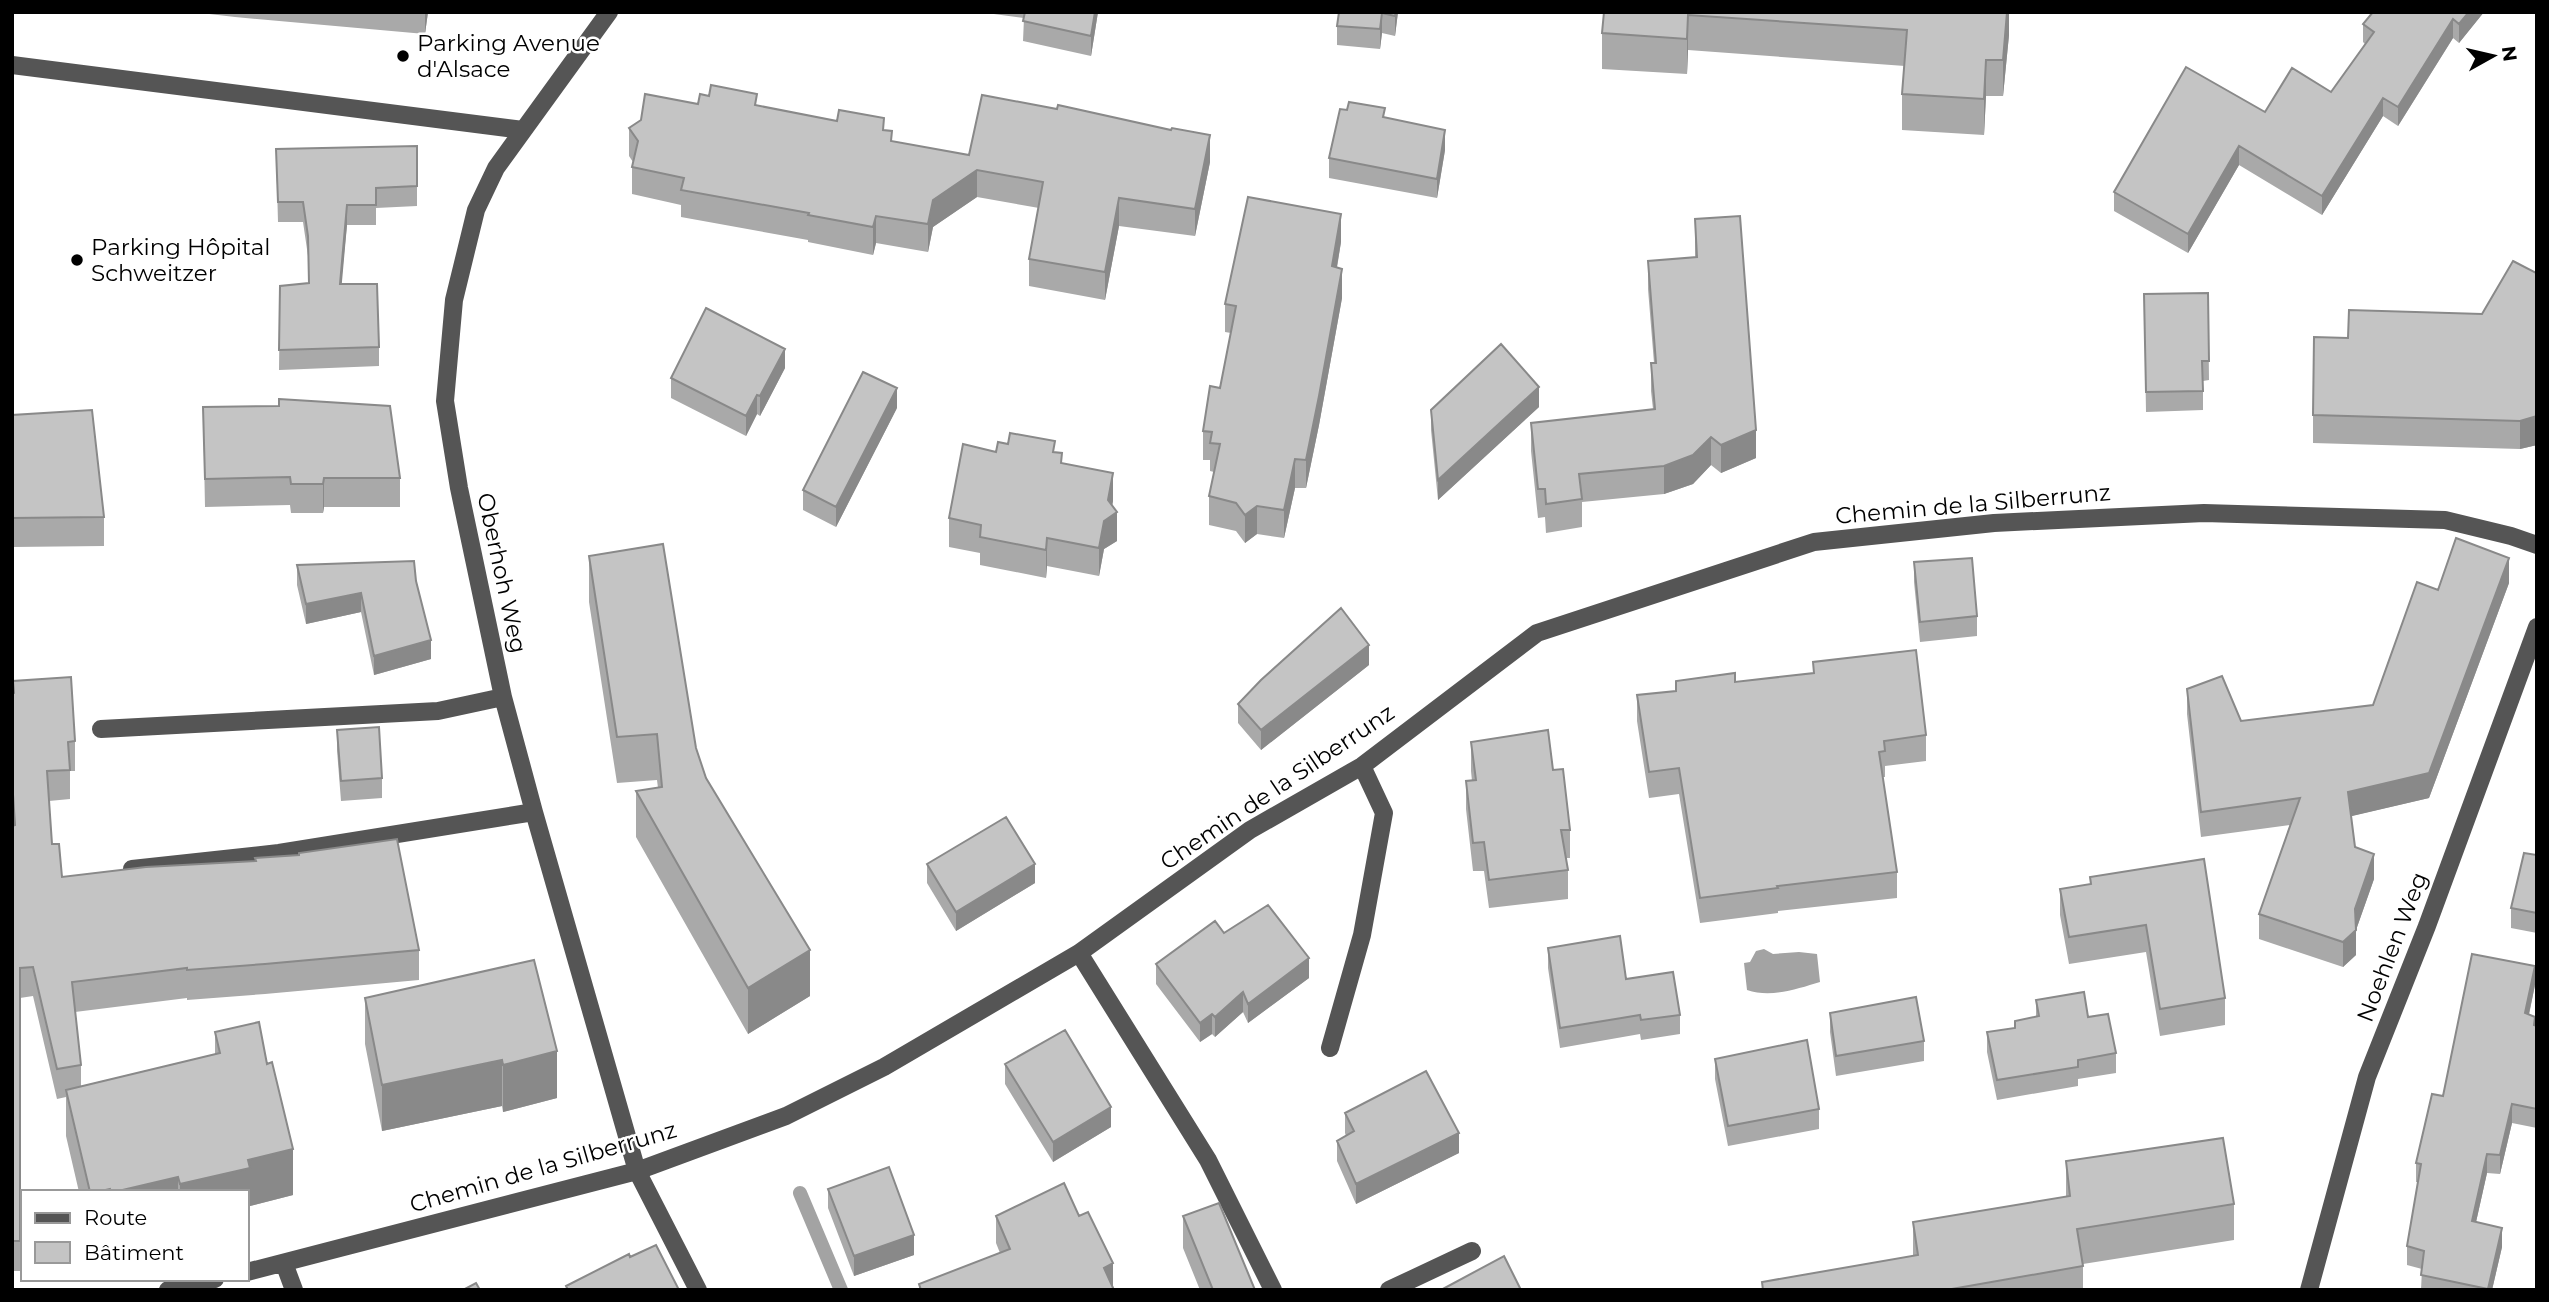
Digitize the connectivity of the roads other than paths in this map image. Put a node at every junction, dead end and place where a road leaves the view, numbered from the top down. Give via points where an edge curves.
1 (609, 12) edge
2 (12, 65) edge
3 (523, 130) junction
4 (2537, 545) edge
5 (2537, 626) edge
6 (503, 697) junction
7 (101, 729) dead end
8 (1362, 766) junction
9 (534, 812) junction
10 (117, 871) edge
11 (1079, 953) junction
12 (1330, 1048) dead end
13 (637, 1171) junction
14 (1472, 1251) dead end
15 (284, 1264) junction
16 (248, 1272) edge
17 (206, 1281) edge
18 (168, 1290) edge
19 (294, 1290) edge
20 (698, 1290) edge
21 (1273, 1290) edge
22 (1389, 1290) edge
23 (2309, 1290) edge

1 - 3 street, Oberhoh Weg
2 - 3 street
3 - 6 street, Oberhoh Weg via 496,168 476,210 454,300 445,401
4 - 8 street, Chemin de la Silberrunz via 2445,520 2204,513 1994,523 1814,542 1537,633
5 - 23 street, Noehlen Weg via 2367,1077
6 - 7 street via 438,710
6 - 9 street, Oberhoh Weg
8 - 11 street, Chemin de la Silberrunz via 1250,830
8 - 12 street via 1384,813 1362,934
9 - 10 street via 279,853
9 - 13 street, Oberhoh Weg
11 - 13 street, Chemin de la Silberrunz via 884,1067 786,1116
11 - 21 street via 1208,1160
13 - 15 street, Chemin de la Silberrunz
13 - 20 street, Oberhoh Weg
14 - 22 street
15 - 16 street, Chemin de la Silberrunz
15 - 19 street
17 - 18 street

